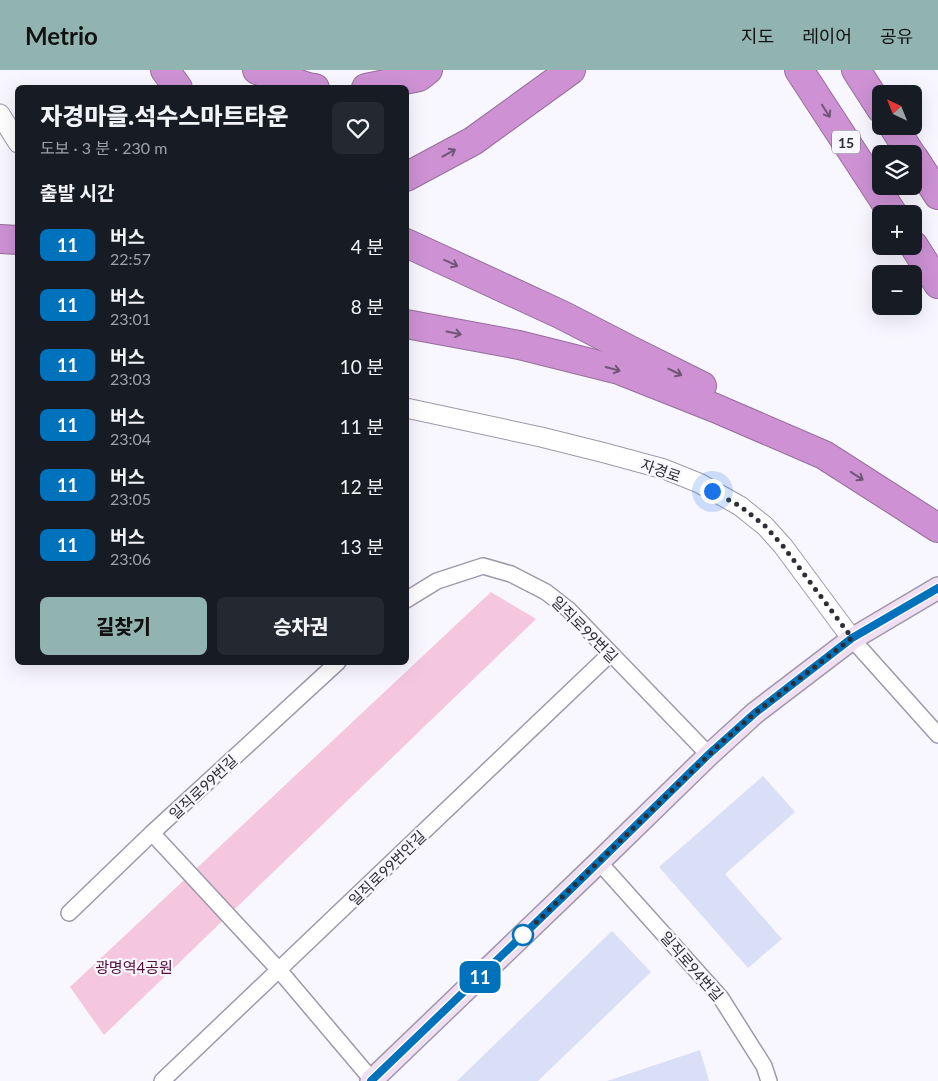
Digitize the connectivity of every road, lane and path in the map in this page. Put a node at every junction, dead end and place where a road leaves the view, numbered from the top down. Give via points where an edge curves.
1 (165, 70) edge
2 (256, 70) edge
3 (428, 70) edge
4 (571, 70) edge
5 (799, 70) edge
6 (856, 70) edge
7 (176, 85) edge
8 (302, 85) edge
9 (379, 85) edge
10 (872, 94) edge
11 (0, 114) edge
12 (15, 138) edge
13 (922, 171) edge
14 (409, 175) edge
15 (938, 196) edge
16 (887, 205) edge
17 (409, 244) edge
18 (920, 255) edge
19 (938, 284) edge
20 (409, 325) edge
21 (409, 409) edge
22 (824, 454) junction
23 (938, 528) edge
24 (938, 588) edge
25 (409, 598) edge
26 (852, 638) junction
27 (610, 654) junction
28 (335, 665) edge
29 (938, 735) edge
30 (708, 755) junction
31 (152, 834) junction
32 (599, 862) junction
33 (69, 912) dead end
34 (279, 970) junction
35 (162, 1081) edge
36 (372, 1081) edge
37 (769, 1081) edge

1 - 7 highway
2 - 8 highway
3 - 9 highway via 419,76
14 -> 4 highway via 473,141
5 -> 16 highway, 15
6 - 10 highway
11 - 12 street
13 - 15 highway
17 -> 22 highway via 562,314 710,389
18 - 19 highway
20 -> 22 highway via 519,345 619,370
21 - 26 street, 자경로 via 596,450 664,469 699,483 740,506 765,526
22 -> 23 highway
24 - 26 main road
25 - 27 street, 일직로99번길 via 437,581 483,566 511,574 546,592 569,610
26 - 29 street
26 - 30 main road via 755,713
27 - 30 street, 일직로99번길
27 - 34 street, 일직로99번안길
28 - 31 street, 일직로99번길
30 - 32 main road
31 - 33 street, 일직로99번길
31 - 34 street
32 - 36 main road
32 - 37 street, 일직로94번길 via 721,998 764,1066
34 - 35 street, 일직로99번안길
34 - 36 street

